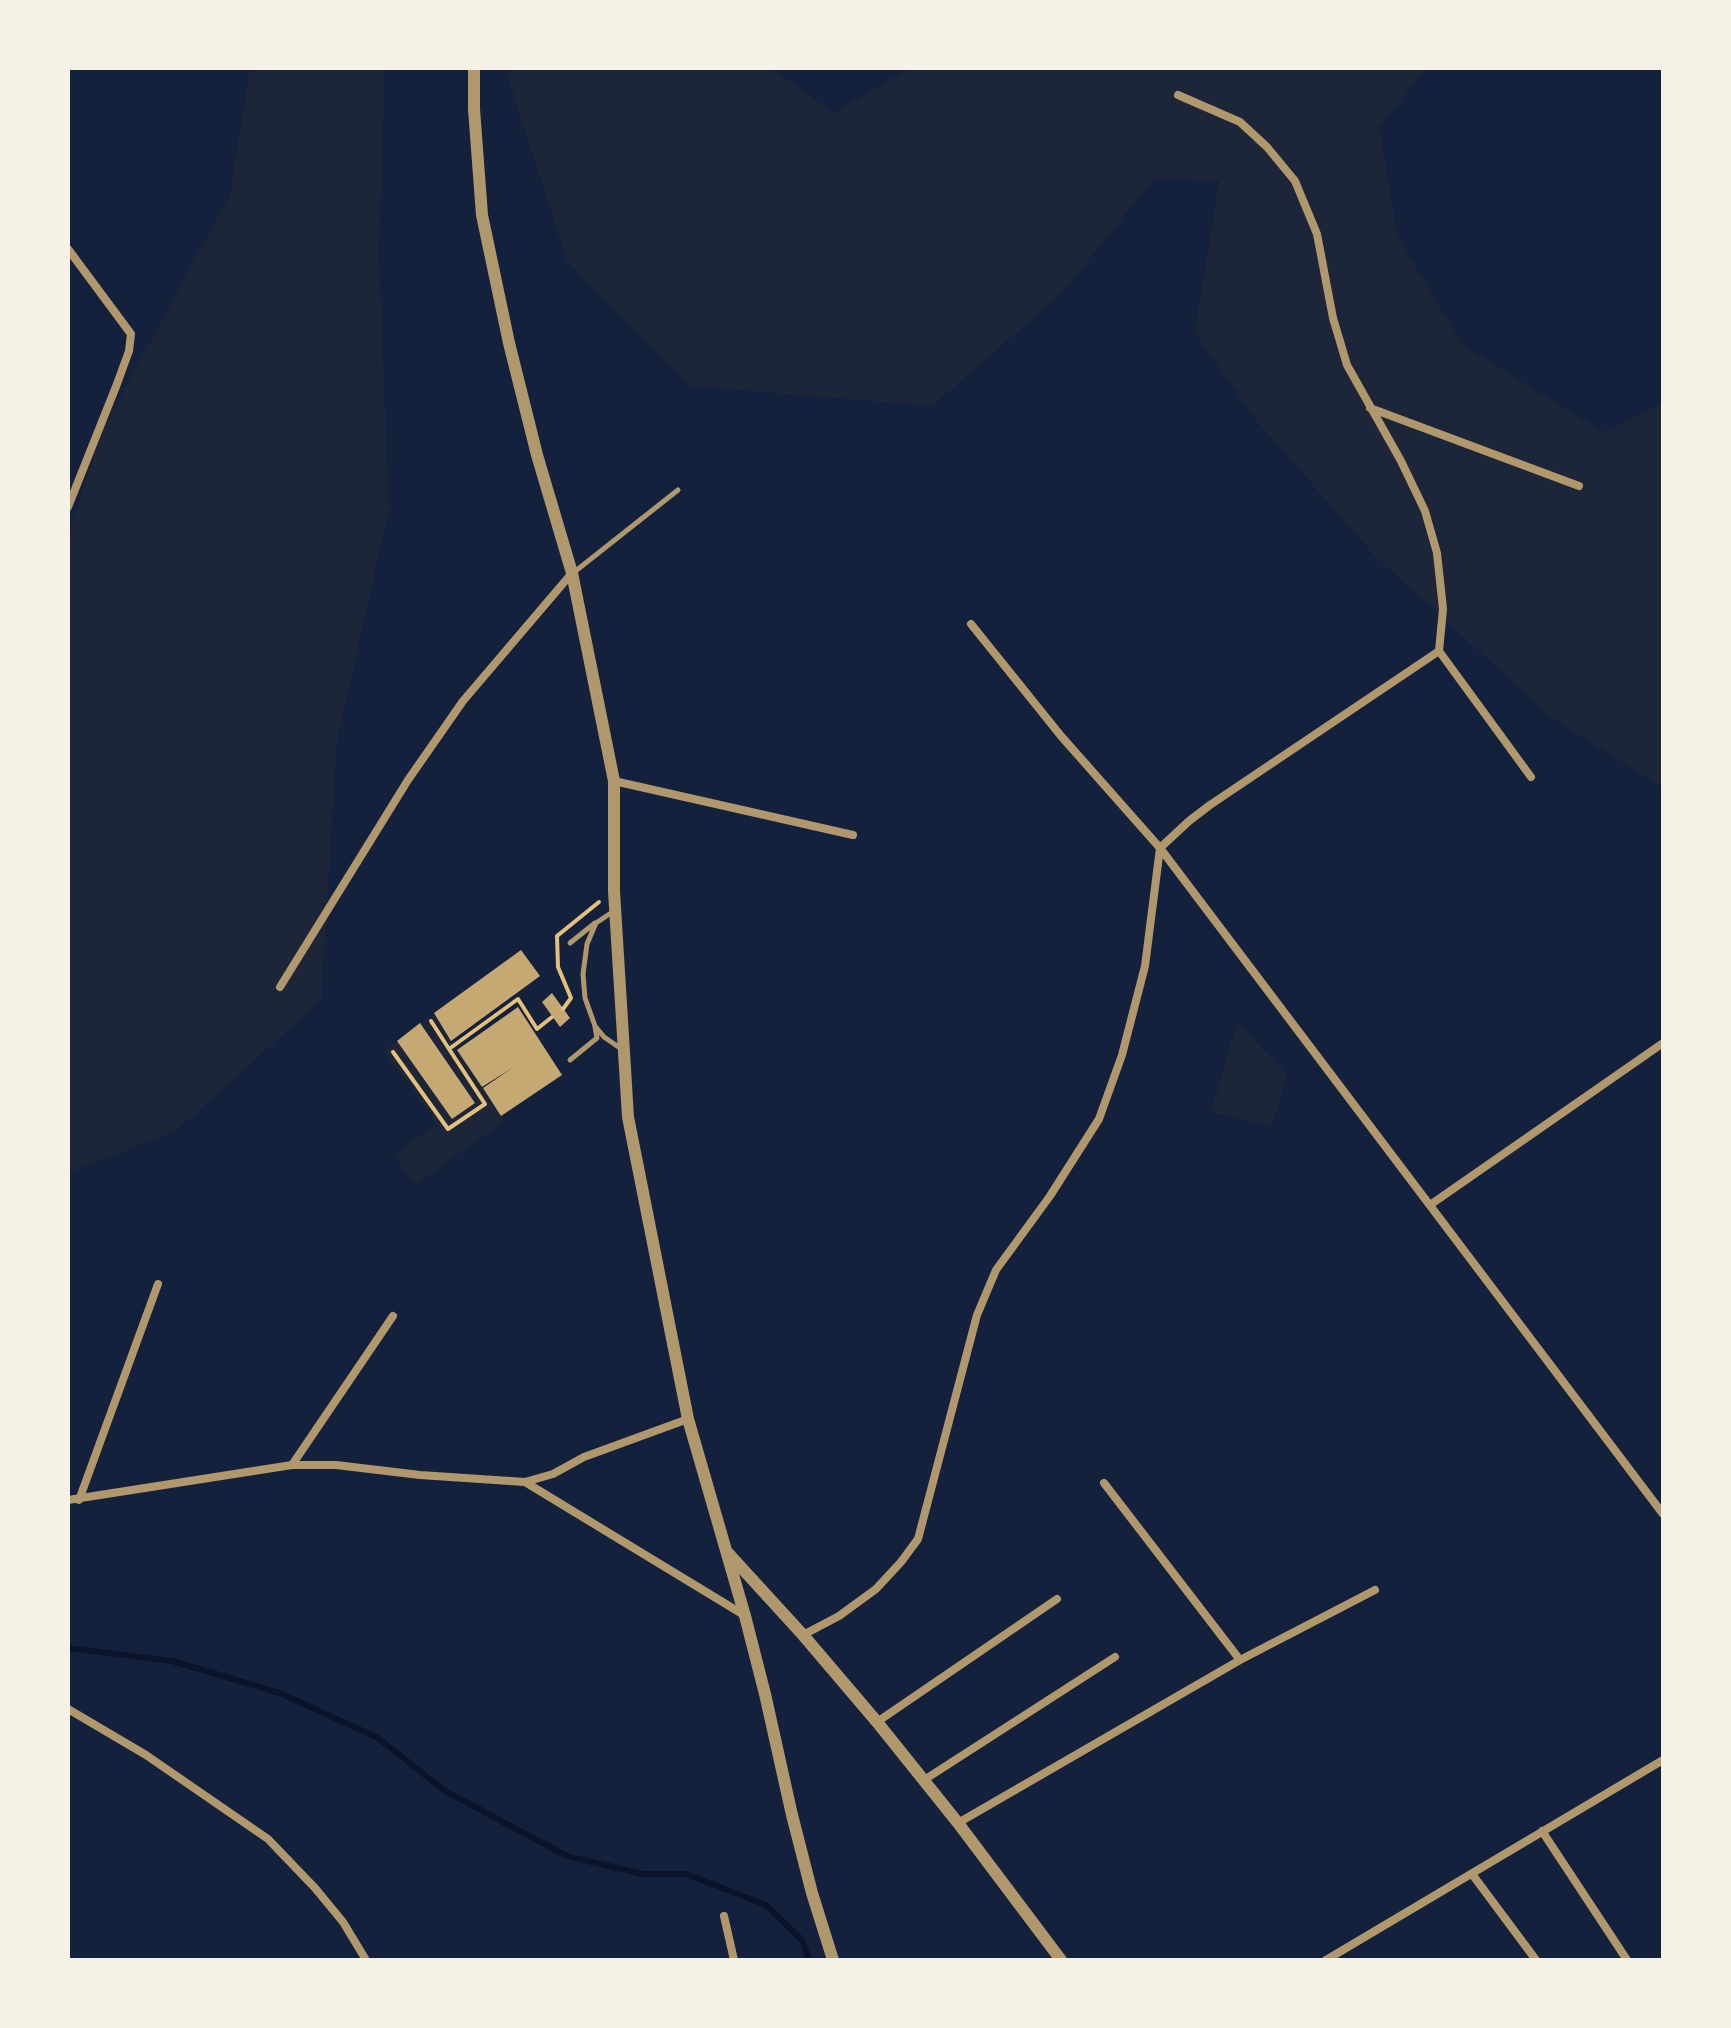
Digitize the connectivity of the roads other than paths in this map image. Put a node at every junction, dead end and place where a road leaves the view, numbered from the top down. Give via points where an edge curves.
1 (474, 68) edge
2 (1178, 95) dead end
3 (68, 249) edge
4 (1370, 408) junction
5 (1579, 486) dead end
6 (678, 490) dead end
7 (68, 507) edge
8 (573, 578) junction
9 (971, 624) dead end
10 (1439, 651) junction
11 (1531, 777) dead end
12 (614, 781) junction
13 (853, 835) dead end
14 (1160, 848) junction
15 (615, 910) junction
16 (596, 923) junction
17 (570, 943) dead end
18 (280, 987) dead end
19 (595, 1026) junction
20 (1663, 1043) edge
21 (625, 1051) junction
22 (570, 1060) dead end
23 (1430, 1205) junction
24 (158, 1284) dead end
25 (393, 1316) dead end
26 (688, 1419) junction
27 (292, 1465) junction
28 (525, 1482) junction
29 (1104, 1483) dead end
30 (68, 1500) edge
31 (79, 1500) junction
32 (1663, 1514) edge
33 (726, 1550) junction
34 (1375, 1590) dead end
35 (1057, 1599) dead end
36 (745, 1616) junction
37 (803, 1635) junction
38 (1115, 1657) dead end
39 (1240, 1660) junction
40 (68, 1709) edge
41 (877, 1722) junction
42 (1663, 1760) edge
43 (924, 1780) junction
44 (958, 1823) junction
45 (1542, 1831) junction
46 (1472, 1874) junction
47 (724, 1916) dead end
48 (1342, 1956) edge
49 (366, 1960) edge
50 (734, 1960) edge
51 (833, 1960) edge
52 (1061, 1960) edge
53 (1326, 1960) edge
54 (1536, 1960) edge
55 (1627, 1960) edge

1 - 8 street via 482,215 509,343
2 - 4 street via 1240,122 1295,181 1317,234 1347,365
3 - 7 street via 131,334
4 - 5 street
4 - 10 street via 1425,511 1437,553 1443,609
6 - 8 lane
8 - 12 street
8 - 18 street via 463,701
9 - 14 street
10 - 11 street
10 - 14 street via 1210,805
12 - 13 street
12 - 15 street
14 - 23 street
14 - 37 street via 1145,966 1122,1055 1099,1119 996,1270 977,1315 918,1539 876,1589
15 - 16 lane
15 - 21 street
16 - 17 lane
16 - 19 lane via 583,974
19 - 21 lane
19 - 22 lane via 597,1038
20 - 23 street
21 - 26 street via 628,1117
23 - 32 street
24 - 31 street
25 - 27 street
26 - 28 street
26 - 33 street
27 - 28 street
27 - 31 street
28 - 36 street
29 - 39 street
30 - 31 street
33 - 36 street
33 - 37 street
34 - 39 street
35 - 41 street
36 - 51 street
37 - 41 street
38 - 43 street
39 - 44 street
40 - 49 street via 268,1839 343,1922
41 - 43 street
42 - 45 street
43 - 44 street
44 - 52 street
45 - 46 street
45 - 55 street
46 - 48 street
46 - 54 street
47 - 50 street
48 - 53 street

